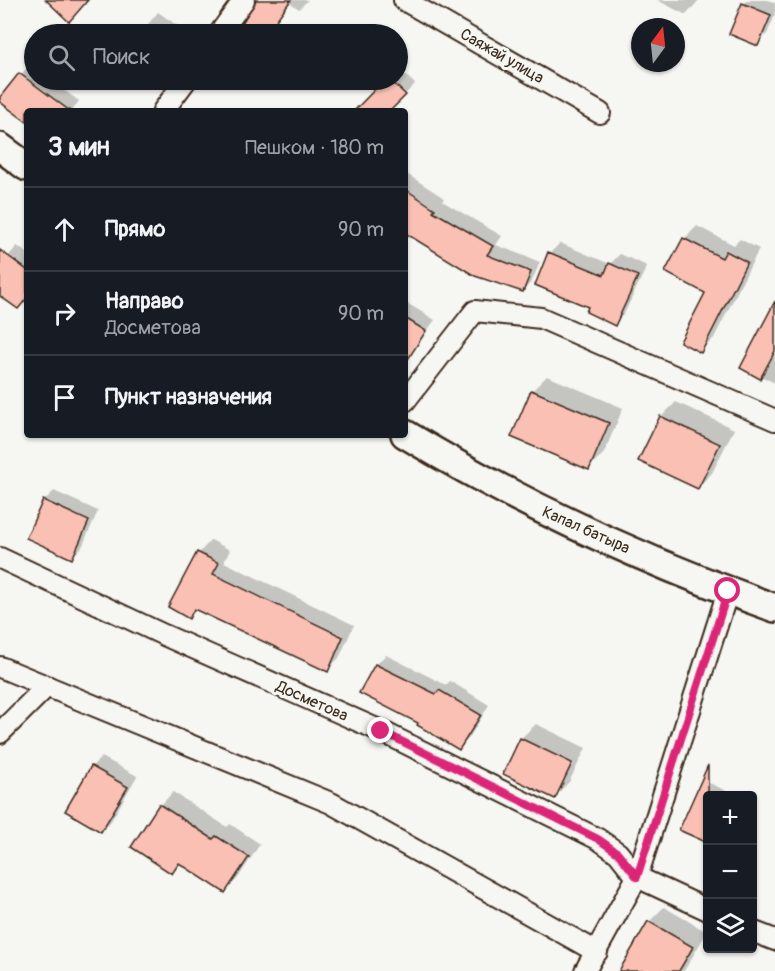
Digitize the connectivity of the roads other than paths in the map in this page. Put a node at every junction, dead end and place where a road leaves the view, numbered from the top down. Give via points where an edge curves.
1 (244, 0) edge
2 (404, 0) edge
3 (226, 24) edge
4 (179, 90) edge
5 (165, 108) edge
6 (600, 113) dead end
7 (0, 147) edge
8 (24, 165) edge
9 (408, 397) edge
10 (775, 420) edge
11 (408, 436) edge
12 (0, 558) edge
13 (728, 591) junction
14 (775, 608) edge
15 (0, 667) edge
16 (47, 686) junction
17 (0, 734) edge
18 (637, 877) junction
19 (703, 908) edge
20 (757, 933) edge
21 (775, 940) edge
22 (597, 952) junction
23 (585, 971) edge

1 - 3 street
2 - 6 street, Саяжай улица
4 - 5 street
7 - 8 main road
9 - 10 street via 475,311 541,318
11 - 13 main road, Капал батыра via 553,517
12 - 18 street, Досметова via 381,731 598,839 618,853
13 - 14 main road, Капал батыра
13 - 18 street
15 - 16 street
16 - 17 street
16 - 22 street via 331,803
18 - 19 street, Досметова
18 - 22 street
20 - 21 street
22 - 23 street

